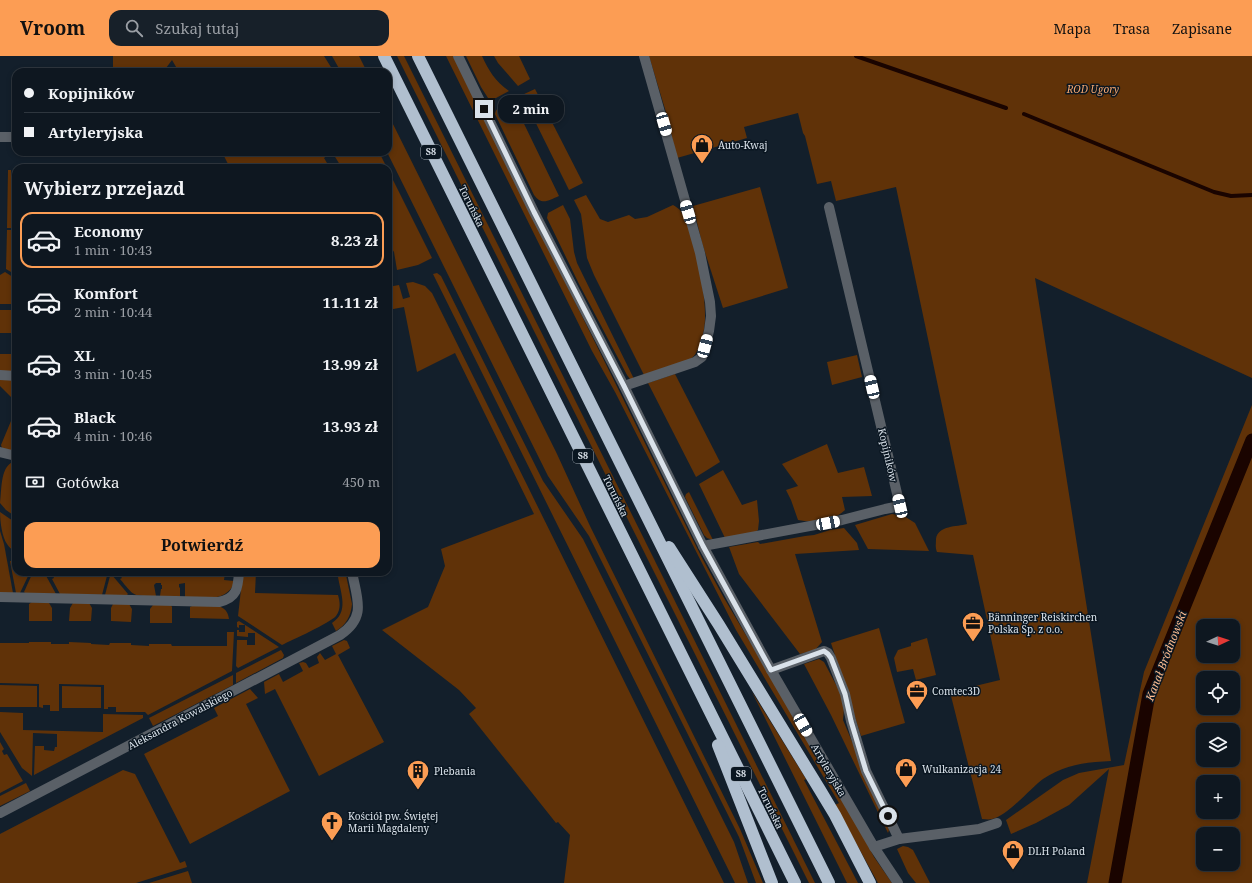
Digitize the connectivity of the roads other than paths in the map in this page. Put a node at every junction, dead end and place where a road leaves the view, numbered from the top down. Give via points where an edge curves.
1 (384, 56) edge
2 (418, 56) edge
3 (458, 56) edge
4 (644, 56) edge
5 (390, 68) edge
6 (392, 72) edge
7 (0, 137) edge
8 (12, 137) dead end
9 (829, 207) dead end
10 (0, 375) edge
11 (12, 376) edge
12 (624, 386) junction
13 (0, 452) edge
14 (12, 455) edge
15 (622, 466) junction
16 (703, 546) junction
17 (239, 576) edge
18 (353, 576) edge
19 (0, 597) edge
20 (687, 666) junction
21 (771, 670) junction
22 (0, 813) edge
23 (997, 823) dead end
24 (899, 839) junction
25 (874, 847) junction
26 (772, 883) edge
27 (795, 883) edge
28 (829, 883) edge
29 (870, 883) edge
30 (898, 883) edge

1 - 5 highway, Toruńska / S8
2 - 15 highway, Toruńska
3 - 12 street, Artyleryjska via 534,212
4 - 12 street via 700,253 711,316 702,357 695,362
6 - 20 highway, Toruńska / S8
7 - 8 street
9 - 16 street, Kopijników via 900,506 827,523
10 - 11 street
12 - 16 street, Artyleryjska
13 - 14 street
15 - 28 highway, Toruńska
15 - 29 highway via 655,524 820,790
16 - 21 street, Artyleryjska
17 - 19 street via 236,592 219,602
18 - 22 street, Aleksandra Kowalskiego via 358,612 350,627 340,636
20 - 26 highway
20 - 27 highway, Toruńska / S8
21 - 24 street via 824,651 828,654 845,694 866,771
21 - 25 street, Artyleryjska
23 - 24 street via 979,828
24 - 25 street
25 - 30 street, Artyleryjska

